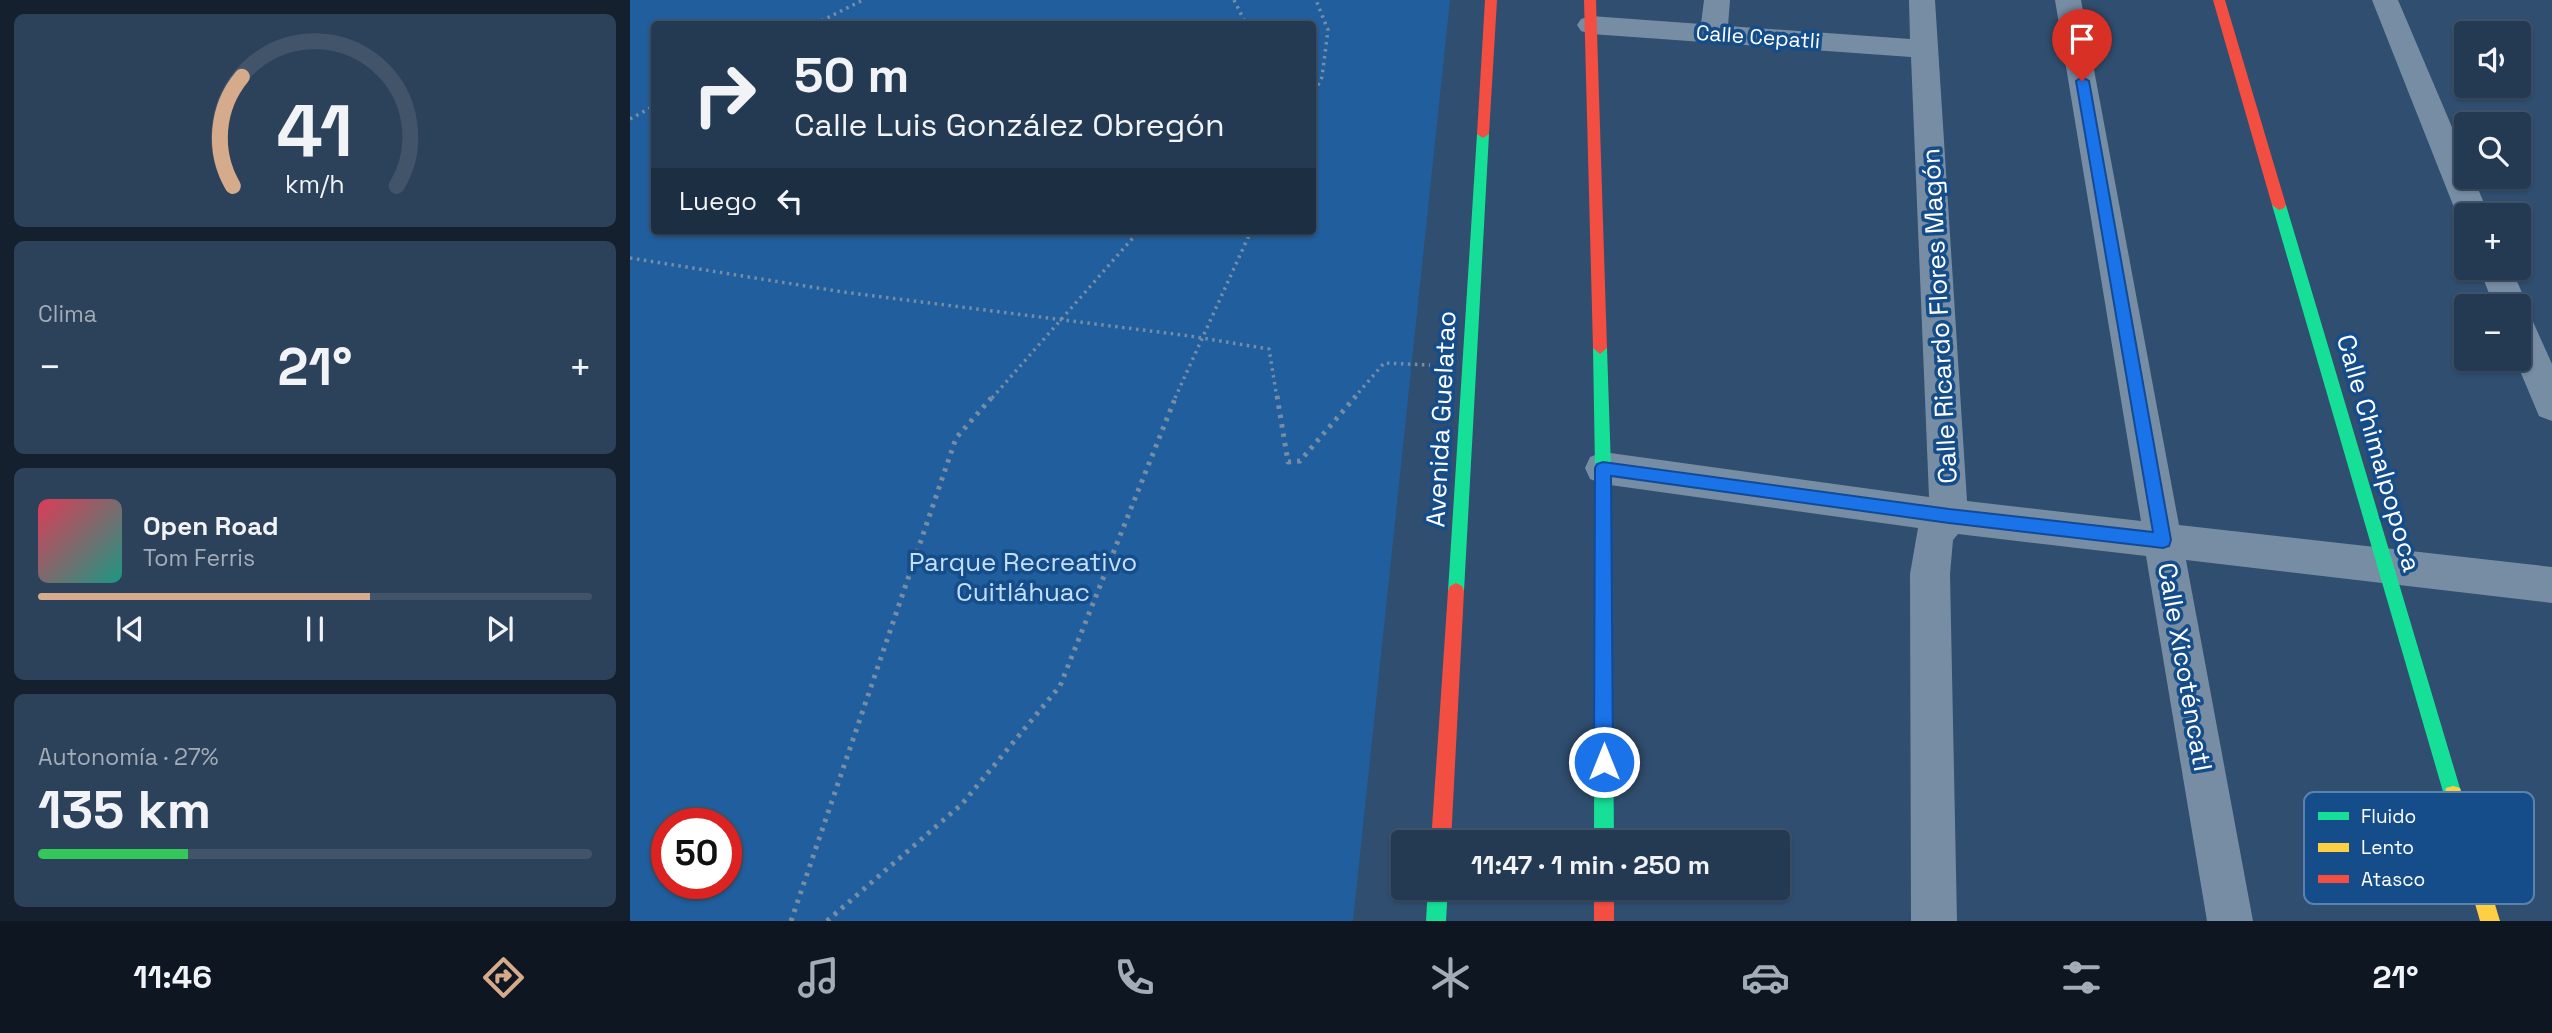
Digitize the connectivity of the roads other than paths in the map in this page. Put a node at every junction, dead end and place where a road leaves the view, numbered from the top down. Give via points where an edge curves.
1 (1491, 0) edge
2 (1717, 0) edge
3 (1923, 0) edge
4 (2068, 0) edge
5 (2219, 0) edge
6 (2385, 0) edge
7 (1590, 13) edge
8 (1713, 34) junction
9 (1926, 49) junction
10 (2468, 203) edge
11 (2531, 355) edge
12 (2552, 406) edge
13 (1603, 468) junction
14 (1949, 516) junction
15 (2163, 540) junction
16 (2387, 567) junction
17 (2552, 585) edge
18 (2452, 792) edge
19 (1442, 830) edge
20 (1604, 830) edge
21 (1437, 900) edge
22 (1604, 900) edge
23 (2485, 904) edge
24 (1436, 921) edge
25 (1604, 921) edge
26 (1934, 921) edge
27 (2230, 921) edge
28 (2490, 921) edge

1 - 19 main road, Avenida Guelatao
2 - 8 street
3 - 9 street, Calle Ricardo Flores Magón
4 - 15 street, Calle Xicoténcatl
5 - 16 main road, Calle Chimalpopoca
6 - 10 street
7 - 8 street, Calle Cepatli
7 - 13 main road
8 - 9 street, Calle Cepatli
9 - 14 street, Calle Ricardo Flores Magón
11 - 12 street
13 - 14 street
13 - 20 main road
14 - 15 street
14 - 26 street, Calle Ricardo Flores Magón via 1934,535 1930,574
15 - 16 street
15 - 27 street, Calle Xicoténcatl
16 - 17 street
16 - 18 main road, Calle Chimalpopoca
21 - 24 main road
22 - 25 main road
23 - 28 main road, Calle Chimalpopoca

